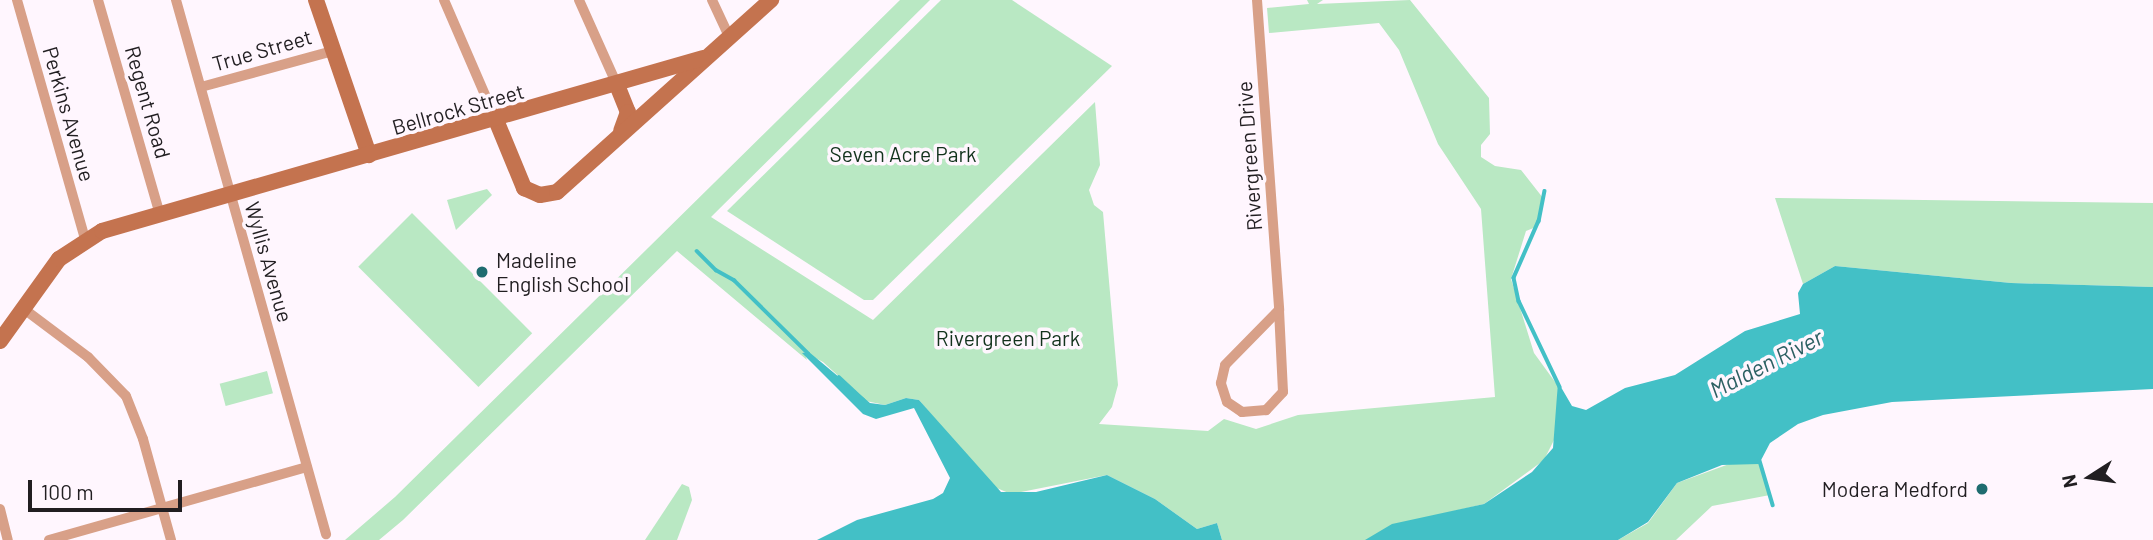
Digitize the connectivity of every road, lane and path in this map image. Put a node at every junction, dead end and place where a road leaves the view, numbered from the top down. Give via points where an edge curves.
1 (17, 0) edge
2 (99, 0) edge
3 (176, 0) edge
4 (316, 0) edge
5 (444, 0) edge
6 (579, 0) edge
7 (712, 0) edge
8 (771, 0) edge
9 (1257, 0) edge
10 (728, 35) junction
11 (334, 51) junction
12 (703, 58) junction
13 (617, 85) junction
14 (201, 88) junction
15 (496, 120) junction
16 (615, 139) junction
17 (369, 155) junction
18 (227, 196) junction
19 (160, 215) junction
20 (85, 239) junction
21 (24, 309) junction
22 (1279, 310) junction
23 (0, 341) edge
24 (307, 467) junction
25 (162, 508) junction
26 (0, 509) edge
27 (326, 534) dead end
28 (8, 540) edge
29 (49, 540) edge
30 (171, 540) edge

1 - 20 street, Perkins Avenue
2 - 19 street, Regent Road
3 - 14 street, Wyllis Avenue
4 - 11 street
5 - 15 street
6 - 13 street
7 - 10 street
8 - 10 street
9 - 22 street, Rivergreen Drive
10 - 12 street
11 - 14 street, True Street
11 - 17 street
12 - 13 street, Bellrock Street
12 - 16 street
13 - 15 street, Bellrock Street
13 - 16 street via 628,112
14 - 18 street, Wyllis Avenue
15 - 16 street via 519,179 533,194 557,191
15 - 17 street, Bellrock Street
17 - 18 street, Bellrock Street
18 - 19 street, Bellrock Street
18 - 24 street, Wyllis Avenue
19 - 20 street, Bellrock Street
20 - 21 street via 59,260
21 - 23 street
21 - 25 street via 88,356 125,396
22 - 22 street, Rivergreen Drive via 1225,365 1221,383 1227,402 1242,412 1266,410 1283,392
24 - 25 street
24 - 27 street, Wyllis Avenue
25 - 29 street
25 - 30 street
26 - 28 street

